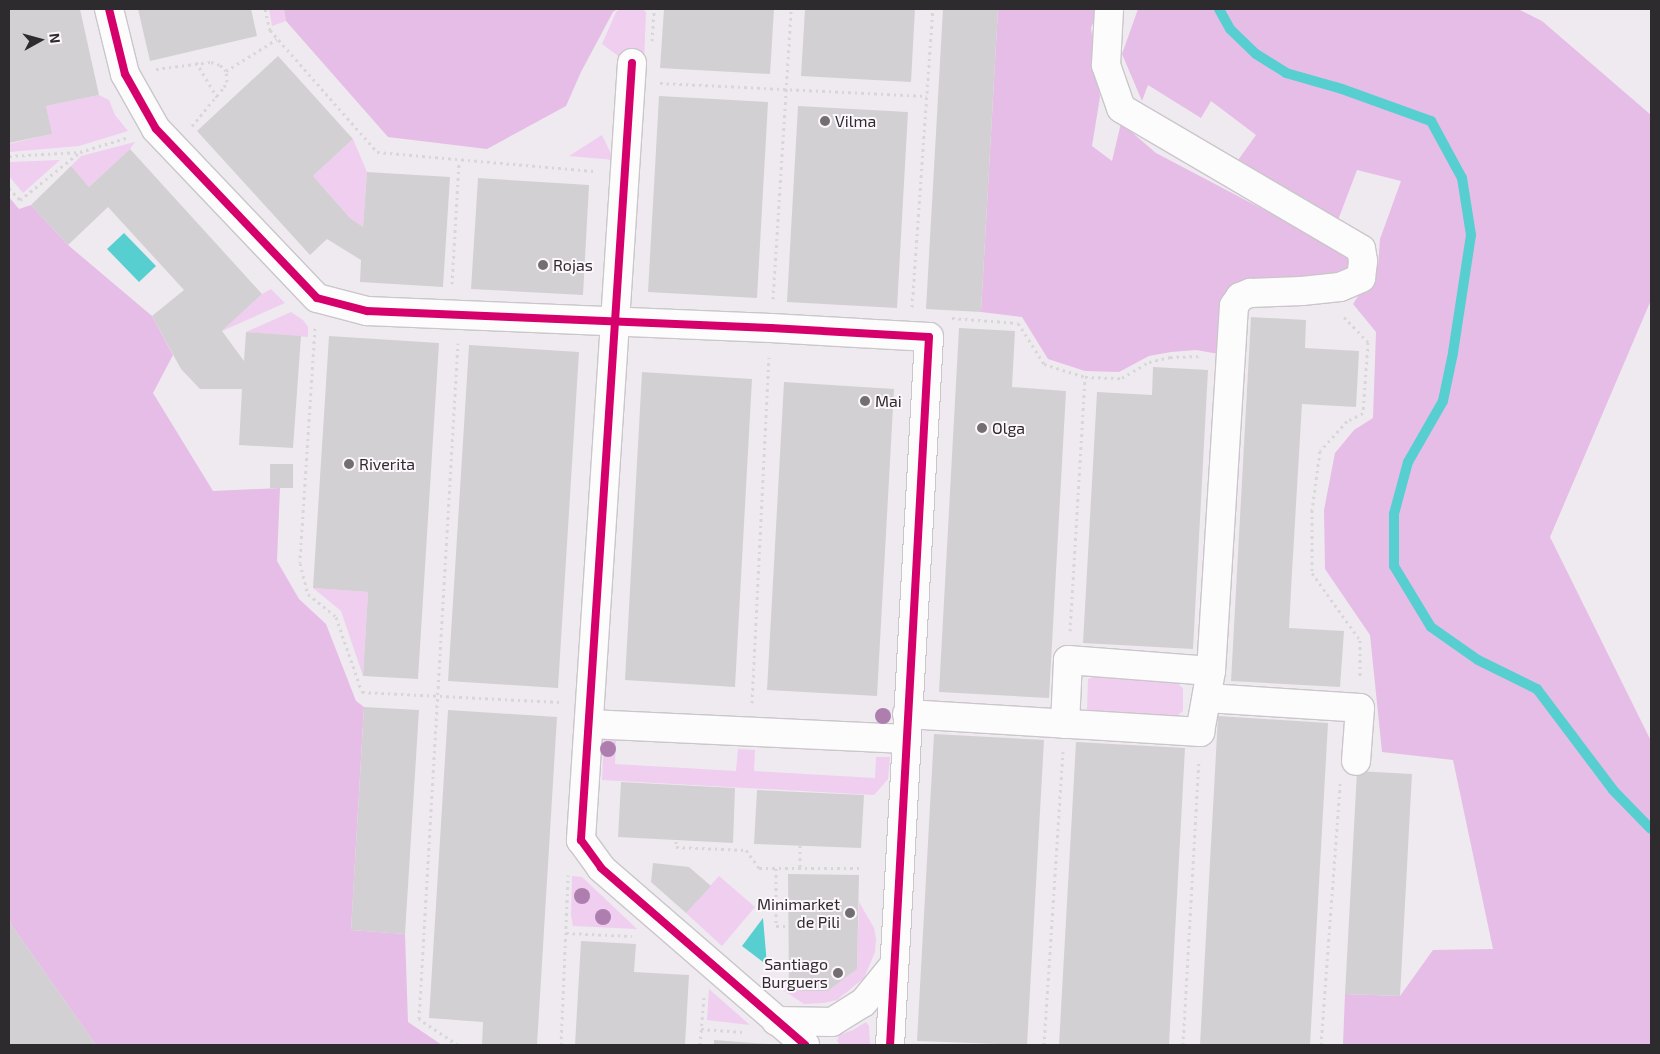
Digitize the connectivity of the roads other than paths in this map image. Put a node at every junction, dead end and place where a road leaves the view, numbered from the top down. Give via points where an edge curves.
1 (109, 9) edge
2 (1109, 9) edge
3 (632, 72) road end
4 (616, 323) junction
5 (1211, 671) junction
6 (1207, 698) junction
7 (590, 714) junction
8 (1065, 724) junction
9 (906, 726) junction
10 (1356, 761) road end
11 (894, 965) junction
12 (776, 1021) junction
13 (805, 1045) edge
14 (890, 1045) edge

1 - 4 street via 125,74 164,138 317,298 368,311
2 - 5 street via 1106,65 1121,108 1361,249 1363,261 1361,278 1340,287 1250,293 1240,297 1234,306
3 - 4 street
4 - 7 street
4 - 9 street via 929,337
5 - 6 street
5 - 8 street via 1068,660
6 - 8 street via 1200,732
6 - 10 street via 1360,708
7 - 9 street via 751,731
7 - 12 street via 581,840 602,868
8 - 9 street
9 - 11 street
11 - 12 street via 863,1003 832,1022
11 - 14 street
12 - 13 street

